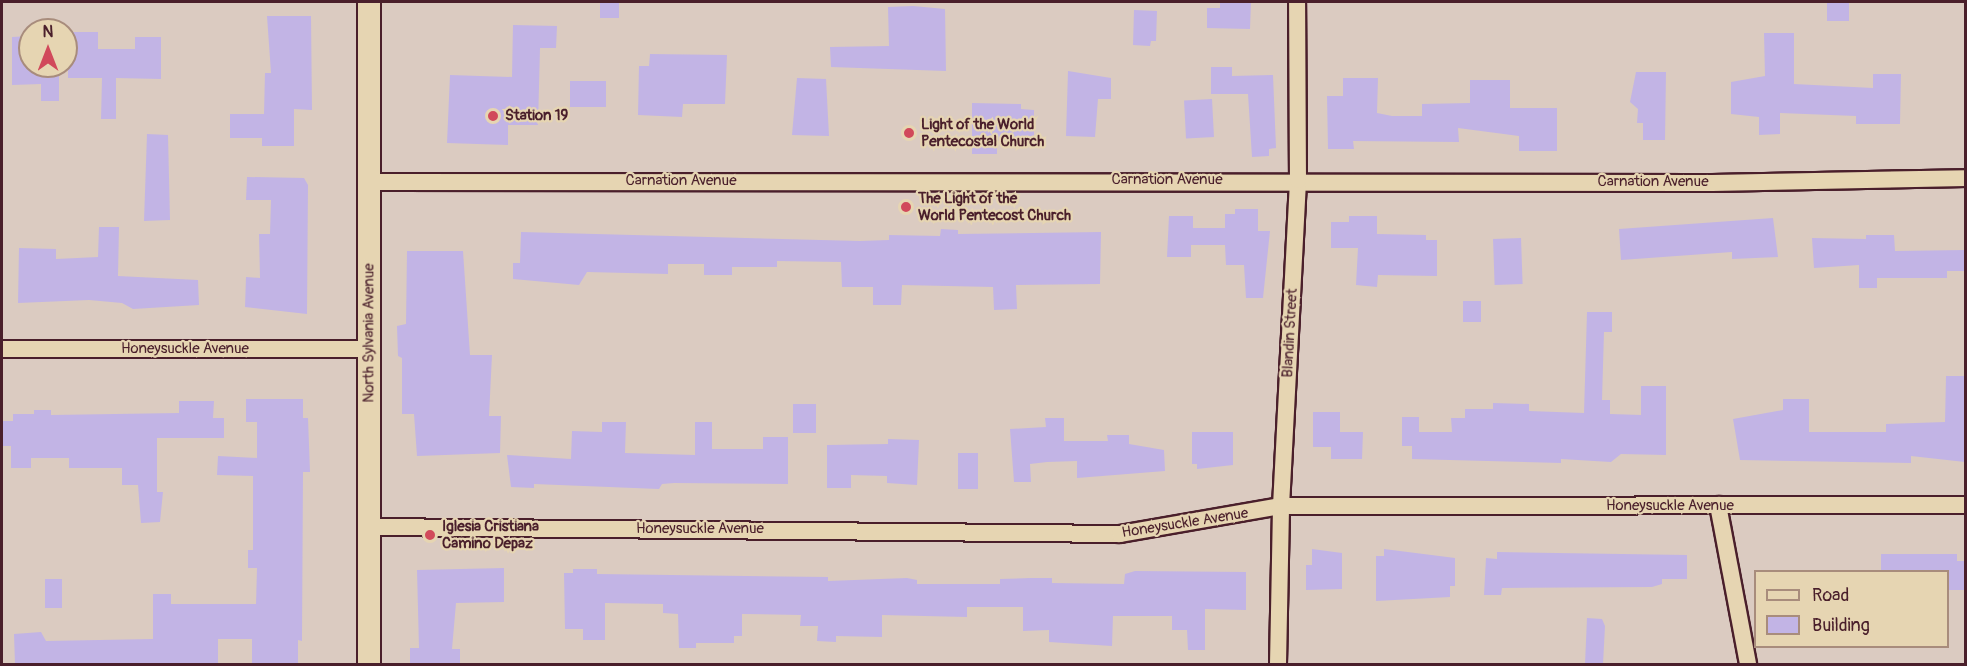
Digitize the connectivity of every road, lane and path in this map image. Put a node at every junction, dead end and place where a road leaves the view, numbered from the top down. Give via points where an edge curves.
1 (369, 2) edge
2 (1297, 2) edge
3 (1965, 178) edge
4 (1298, 180) junction
5 (369, 182) junction
6 (2, 349) edge
7 (369, 349) junction
8 (1281, 506) junction
9 (1718, 506) junction
10 (1965, 506) edge
11 (369, 527) junction
12 (369, 664) edge
13 (1278, 664) edge
14 (1748, 664) edge

1 - 5 main road, North Sylvania Avenue
2 - 4 street, Blandin Street
3 - 4 street, Carnation Avenue via 1712,183
4 - 5 street, Carnation Avenue
4 - 8 street, Blandin Street
5 - 7 main road, North Sylvania Avenue
6 - 7 street, Honeysuckle Avenue
7 - 11 main road, North Sylvania Avenue
8 - 9 street, Honeysuckle Avenue
8 - 11 street, Honeysuckle Avenue via 1120,534
8 - 13 street, Blandin Street
9 - 10 street, Honeysuckle Avenue
9 - 14 street
11 - 12 main road, North Sylvania Avenue

